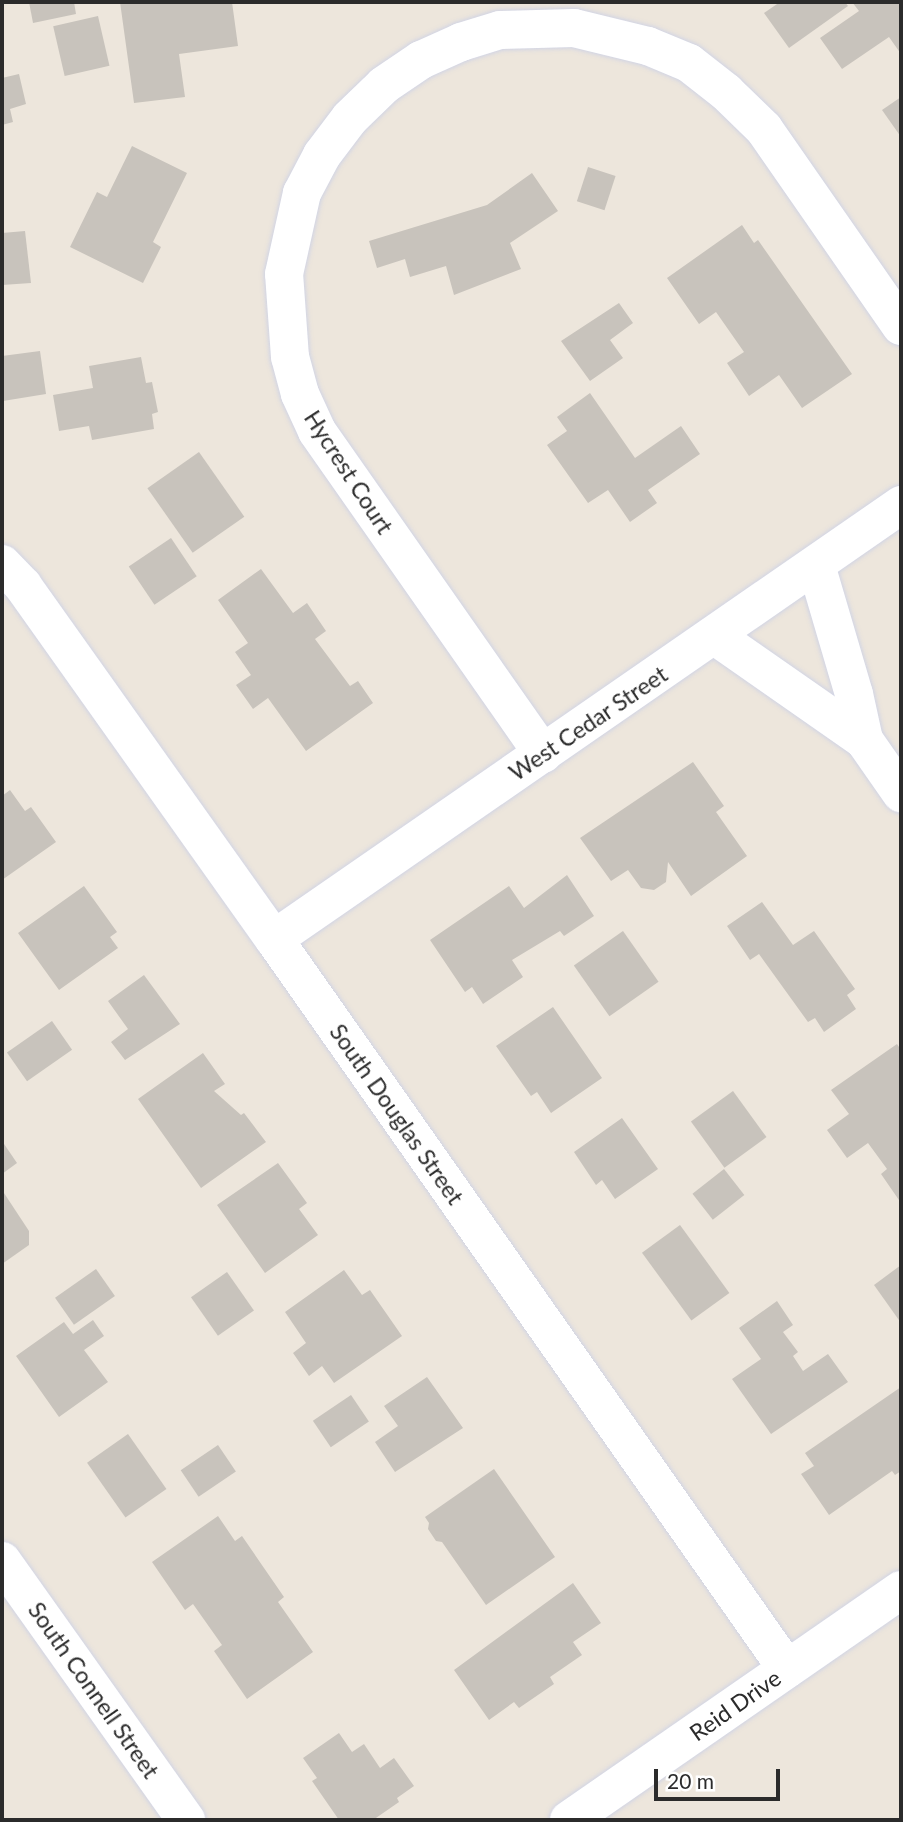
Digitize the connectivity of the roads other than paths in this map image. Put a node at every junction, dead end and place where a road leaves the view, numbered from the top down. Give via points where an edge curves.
1 (901, 326) edge
2 (901, 505) edge
3 (2, 564) edge
4 (816, 565) junction
5 (715, 636) junction
6 (864, 740) junction
7 (543, 754) junction
8 (901, 793) edge
9 (274, 939) junction
10 (2, 1561) edge
11 (901, 1590) edge
12 (787, 1669) junction
13 (186, 1820) edge
14 (569, 1820) edge

1 - 7 street, Hycrest Court via 764,130 689,63 648,46 575,29 500,30 421,60 384,85 350,118 322,155 302,193 284,274 290,357 300,394 317,430
2 - 4 street, West Cedar Street
3 - 9 street, South Douglas Street via 23,586
4 - 5 street, West Cedar Street
4 - 6 street
5 - 6 street
5 - 7 street, West Cedar Street
6 - 8 street
7 - 9 street, West Cedar Street
9 - 12 street, South Douglas Street
10 - 13 street, South Connell Street
11 - 12 street, Reid Drive
12 - 14 street, Reid Drive

